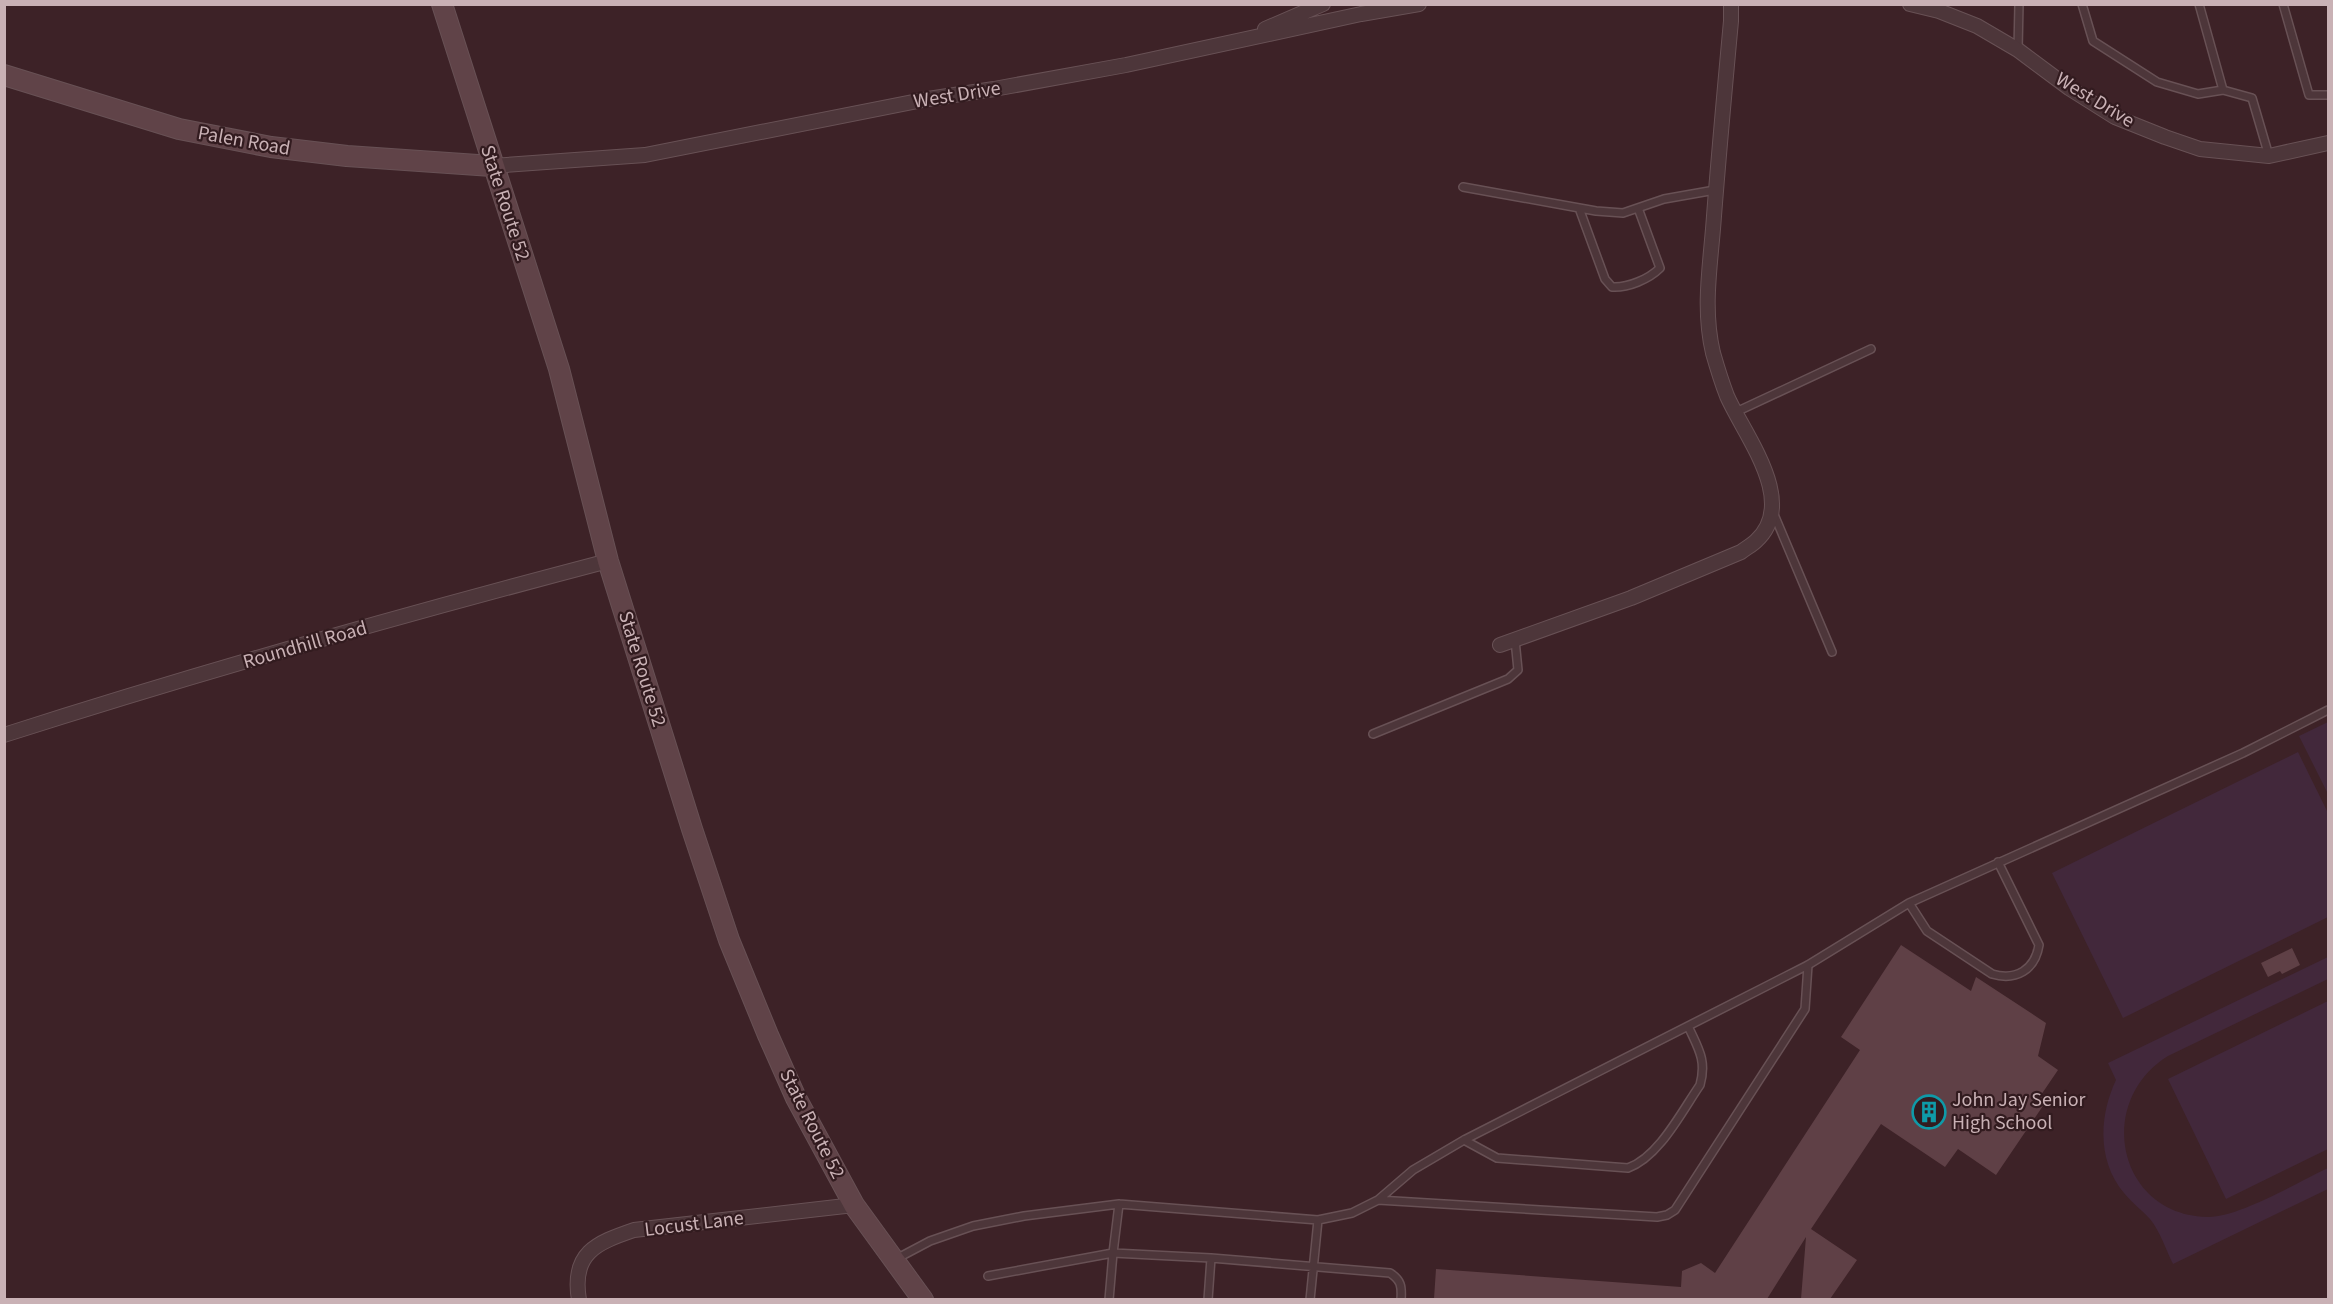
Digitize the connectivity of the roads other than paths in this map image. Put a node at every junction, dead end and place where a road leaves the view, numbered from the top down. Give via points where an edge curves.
1 (442, 4) edge
2 (1323, 4) edge
3 (1419, 4) edge
4 (1731, 4) edge
5 (1910, 4) edge
6 (2019, 4) edge
7 (2082, 4) edge
8 (2199, 4) edge
9 (2283, 4) edge
10 (1234, 42) junction
11 (2018, 50) junction
12 (4, 75) edge
13 (2223, 90) junction
14 (2328, 95) edge
15 (2328, 143) edge
16 (2269, 156) junction
17 (492, 166) junction
18 (1463, 187) dead end
19 (1715, 189) junction
20 (1579, 208) junction
21 (1638, 208) junction
22 (1870, 349) dead end
23 (1736, 412) junction
24 (1772, 510) junction
25 (608, 561) junction
26 (1515, 640) junction
27 (1500, 645) dead end
28 (1833, 652) dead end
29 (2328, 710) edge
30 (1373, 734) dead end
31 (4, 735) edge
32 (1998, 862) junction
33 (1909, 903) junction
34 (1808, 965) junction
35 (1688, 1026) junction
36 (1464, 1140) junction
37 (1378, 1200) junction
38 (1119, 1204) junction
39 (854, 1205) junction
40 (1318, 1220) junction
41 (1113, 1253) junction
42 (1211, 1258) junction
43 (895, 1260) junction
44 (1312, 1267) junction
45 (988, 1276) dead end
46 (579, 1299) edge
47 (923, 1299) edge
48 (1109, 1299) edge
49 (1208, 1299) edge
50 (1310, 1299) edge
51 (1401, 1299) edge

1 - 17 main road, State Route 52
2 - 10 street
3 - 10 street, West Drive
4 - 19 street
5 - 11 street, West Drive via 1977,26
6 - 11 lane
7 - 13 lane via 2093,41 2157,82 2198,94
8 - 13 lane
9 - 14 lane via 2309,95
10 - 17 street, West Drive via 645,155
11 - 16 street, West Drive via 2115,117 2200,148
12 - 17 main road, Palen Road via 179,129 347,156
13 - 16 lane via 2252,98
15 - 16 street, West Drive
17 - 25 main road, State Route 52 via 559,369
18 - 20 lane
19 - 21 lane
19 - 23 street via 1708,325 1713,353
20 - 21 lane via 1623,213
20 - 21 lane via 1605,279 1612,287 1621,288 1653,275 1660,268
22 - 23 lane
23 - 24 street via 1770,485
24 - 26 street via 1757,541 1741,552
24 - 28 lane
25 - 31 street, Roundhill Road via 425,609
25 - 39 main road, State Route 52 via 729,940 796,1098
26 - 27 street
26 - 30 lane via 1518,670 1508,679
29 - 32 lane via 2243,753
32 - 33 lane
32 - 33 lane via 2039,945 2034,962 2026,971 2004,978 1992,974 1927,931
33 - 34 lane
34 - 35 lane
34 - 37 lane via 1805,1008 1675,1210 1667,1215
35 - 36 lane
35 - 36 lane via 1703,1060 1700,1085 1641,1164 1628,1168 1497,1158
36 - 37 lane via 1413,1170
37 - 40 lane via 1352,1213
38 - 40 lane
38 - 41 lane
38 - 43 lane via 974,1226 930,1241
39 - 43 main road, State Route 52
39 - 46 street, Locust Lane via 634,1230 588,1251 577,1287
40 - 44 lane
41 - 42 lane
41 - 45 lane
41 - 48 lane
42 - 44 lane
42 - 49 lane
43 - 47 main road, State Route 52
44 - 50 lane
44 - 51 lane via 1390,1273 1402,1286

